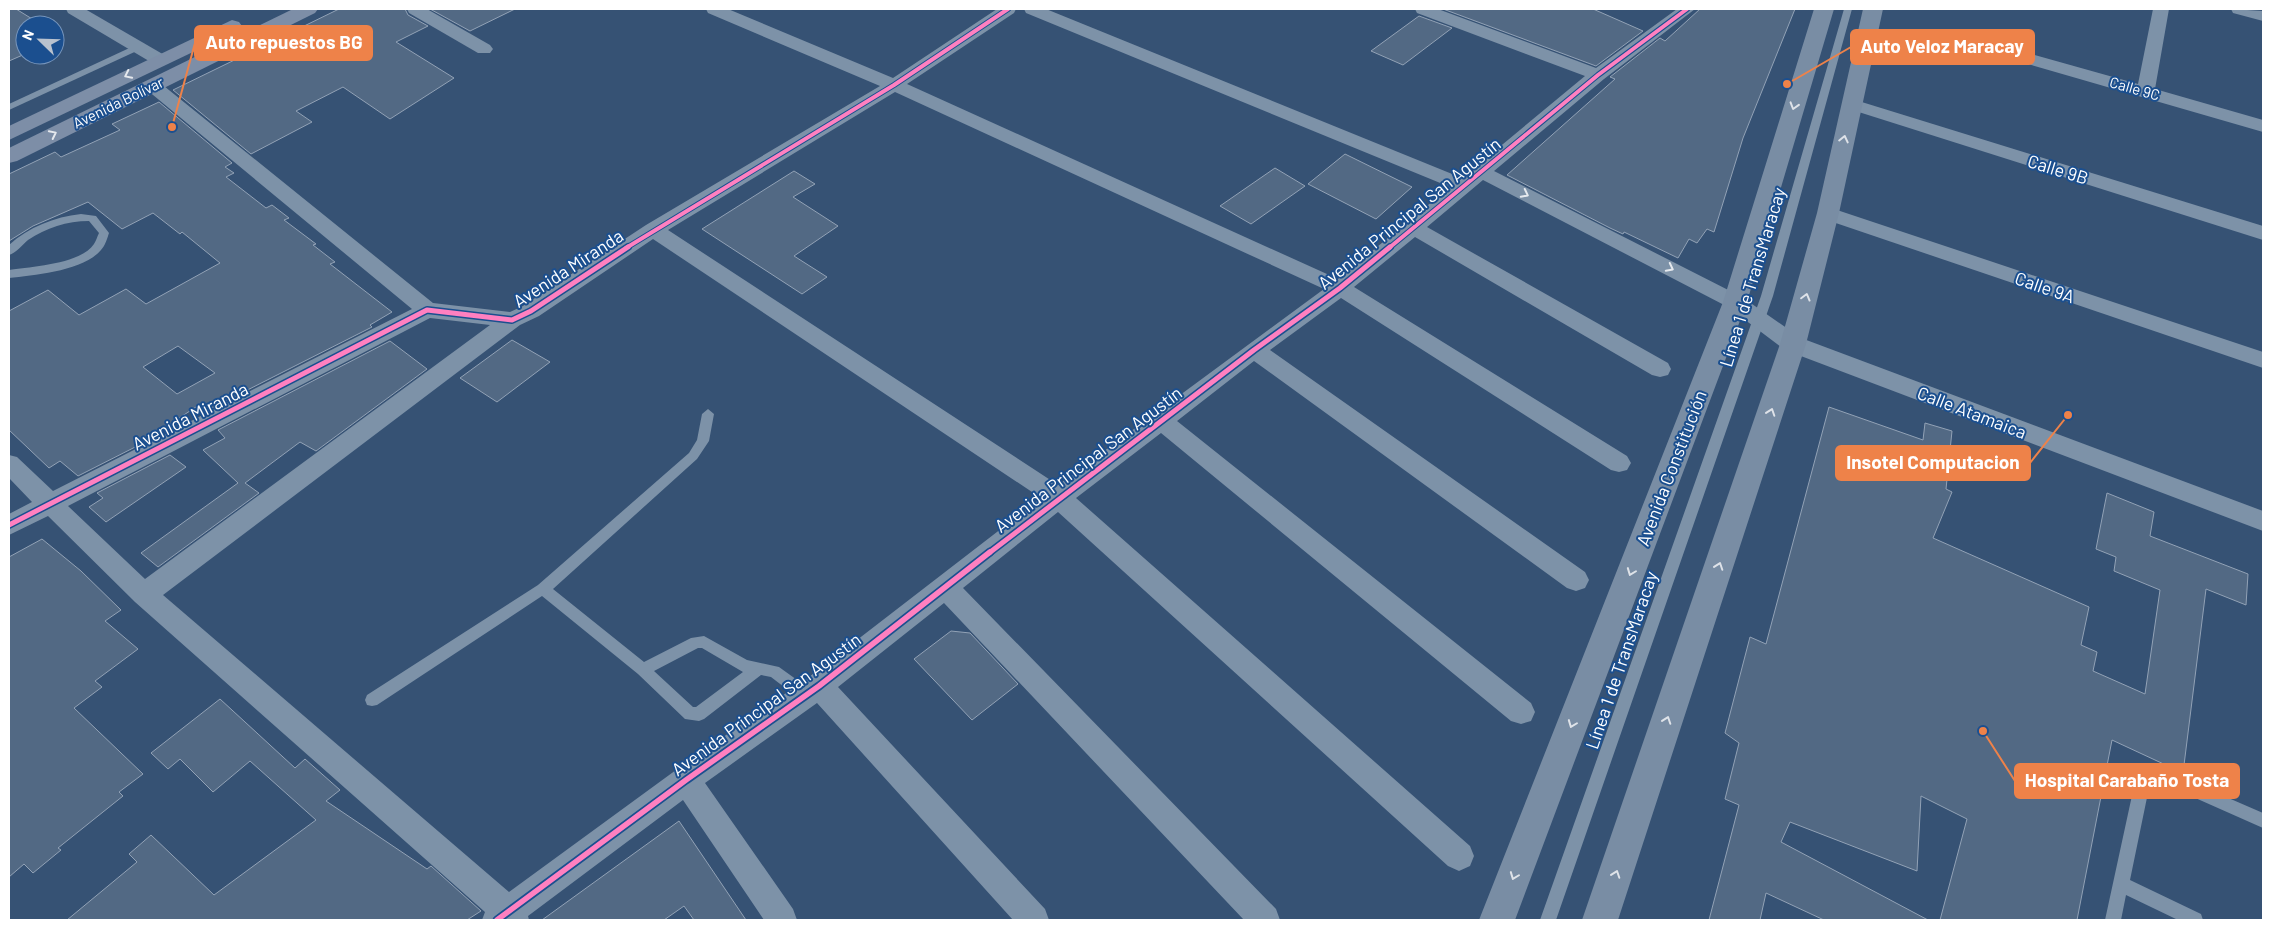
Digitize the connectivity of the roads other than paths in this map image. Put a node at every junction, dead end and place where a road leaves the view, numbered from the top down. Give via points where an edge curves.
1 (74, 9) edge
2 (267, 9) edge
3 (308, 9) edge
4 (415, 9) edge
5 (714, 9) edge
6 (1008, 9) edge
7 (1032, 9) edge
8 (1423, 9) edge
9 (1687, 9) edge
10 (1824, 9) edge
11 (1848, 9) edge
12 (1874, 9) edge
13 (2161, 9) edge
14 (2239, 9) edge
15 (2263, 16) edge
16 (138, 47) junction
17 (484, 49) dead end
18 (2006, 52) dead end
19 (160, 60) junction
20 (1598, 75) junction
21 (894, 85) junction
22 (153, 86) junction
23 (2146, 91) junction
24 (1852, 104) junction
25 (9, 108) edge
26 (2263, 126) edge
27 (9, 134) edge
28 (9, 156) edge
29 (1473, 179) junction
30 (1828, 213) junction
31 (1414, 228) junction
32 (653, 230) junction
33 (2263, 233) edge
34 (9, 251) edge
35 (9, 274) edge
36 (1340, 288) junction
37 (1735, 302) junction
38 (428, 310) junction
39 (1759, 319) junction
40 (512, 320) junction
41 (1794, 344) junction
42 (1254, 350) junction
43 (2263, 360) edge
44 (1660, 369) dead end
45 (708, 414) dead end
46 (1162, 421) junction
47 (1619, 463) dead end
48 (9, 464) edge
49 (1059, 498) junction
50 (50, 502) junction
51 (2263, 521) edge
52 (9, 525) edge
53 (1576, 580) dead end
54 (944, 586) junction
55 (543, 589) junction
56 (144, 594) junction
57 (759, 668) junction
58 (643, 670) junction
59 (812, 690) junction
60 (372, 700) dead end
61 (1521, 712) dead end
62 (686, 780) junction
63 (2263, 821) edge
64 (1459, 856) dead end
65 (2121, 884) junction
66 (506, 917) edge
67 (782, 920) edge
68 (1034, 920) edge
69 (1265, 920) edge
70 (1497, 920) edge
71 (1548, 920) edge
72 (1600, 920) edge
73 (2113, 920) edge
74 (2196, 920) edge

1 - 16 street
2 - 19 main road, Avenida Bolívar
3 - 22 main road, Avenida Bolívar
4 - 17 street
5 - 21 street
6 - 21 street, Avenida Miranda
7 - 29 street, Calle Atamaica
8 - 20 street
9 - 20 street, Avenida Principal San Agustín
10 -> 37 street, Avenida Constitución
11 - 39 lane, Línea 1 de TransMaracay
12 - 24 street
13 - 23 street
14 - 15 street
16 - 19 street
16 - 25 lane
18 - 23 street, Calle 9C
19 -> 27 main road, Avenida Bolívar
20 - 29 street, Avenida Principal San Agustín
21 - 32 street, Avenida Miranda
21 - 36 street
28 -> 22 main road, Avenida Bolívar
22 - 38 street
23 - 26 street, Calle 9C
30 -> 24 street
24 - 33 street, Calle 9B
29 - 31 street, Avenida Principal San Agustín
29 -> 37 street, Calle Atamaica
41 -> 30 street
30 - 43 street, Calle 9A
31 - 36 street, Avenida Principal San Agustín
31 - 44 street
32 - 40 street, Avenida Miranda via 531,311
32 - 49 street
34 - 35 lane via 18,242 53,223 77,216 92,218 104,233 97,248 80,258 56,267
36 - 42 street, Avenida Principal San Agustín
36 - 47 street
37 - 39 street, Calle Atamaica
37 -> 70 street, Avenida Constitución
38 - 40 street, Avenida Miranda
38 - 50 street, Avenida Miranda
39 - 41 street, Calle Atamaica
39 - 71 lane, Línea 1 de TransMaracay
40 - 56 street
41 - 51 street, Calle Atamaica
72 -> 41 street
42 - 46 street, Avenida Principal San Agustín
42 - 53 street
45 - 55 lane via 703,441 693,456
46 - 49 street, Avenida Principal San Agustín
46 - 61 street
48 - 50 street
49 - 54 street, Avenida Principal San Agustín
49 - 64 street
50 - 52 street, Avenida Miranda
50 - 56 street
54 - 59 street, Avenida Principal San Agustín
54 - 69 street
55 - 58 lane
55 - 60 lane
56 - 66 street
57 - 58 lane via 744,666 704,642 696,642
57 - 58 lane via 694,716
57 - 59 lane via 774,671
59 - 62 street, Avenida Principal San Agustín
59 - 68 street
62 - 66 street, Avenida Principal San Agustín
62 - 67 street
63 - 65 lane via 2157,774 2144,777
65 - 73 lane
65 - 74 lane

